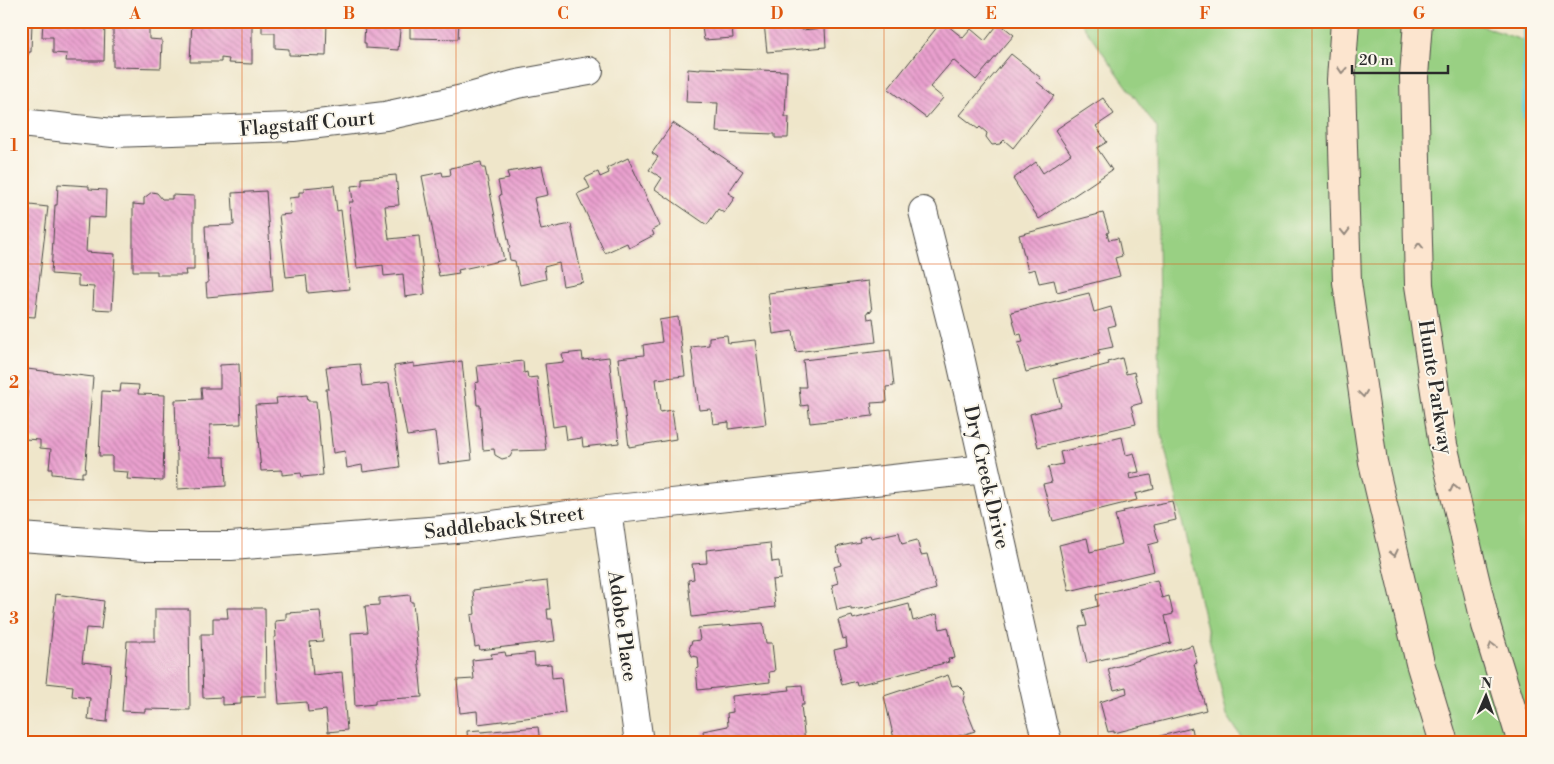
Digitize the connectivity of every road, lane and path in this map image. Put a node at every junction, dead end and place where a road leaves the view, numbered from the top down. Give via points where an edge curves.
1 (1345, 21) edge
2 (1418, 21) edge
3 (589, 71) dead end
4 (21, 123) edge
5 (923, 211) dead end
6 (985, 470) junction
7 (607, 510) junction
8 (21, 537) edge
9 (639, 743) edge
10 (1048, 743) edge
11 (1444, 743) edge
12 (1522, 743) edge

1 -> 11 main road via 1342,80 1347,282 1373,462 1420,663
12 -> 2 main road, Hunte Parkway via 1486,625 1443,445 1419,285 1414,76
3 - 4 street, Flagstaff Court via 517,84 408,112 314,125 113,133
5 - 6 street, Dry Creek Drive
6 - 7 street, Saddleback Street
6 - 10 street, Dry Creek Drive
7 - 8 street, Saddleback Street via 469,528 230,546 146,546
7 - 9 street, Adobe Place

